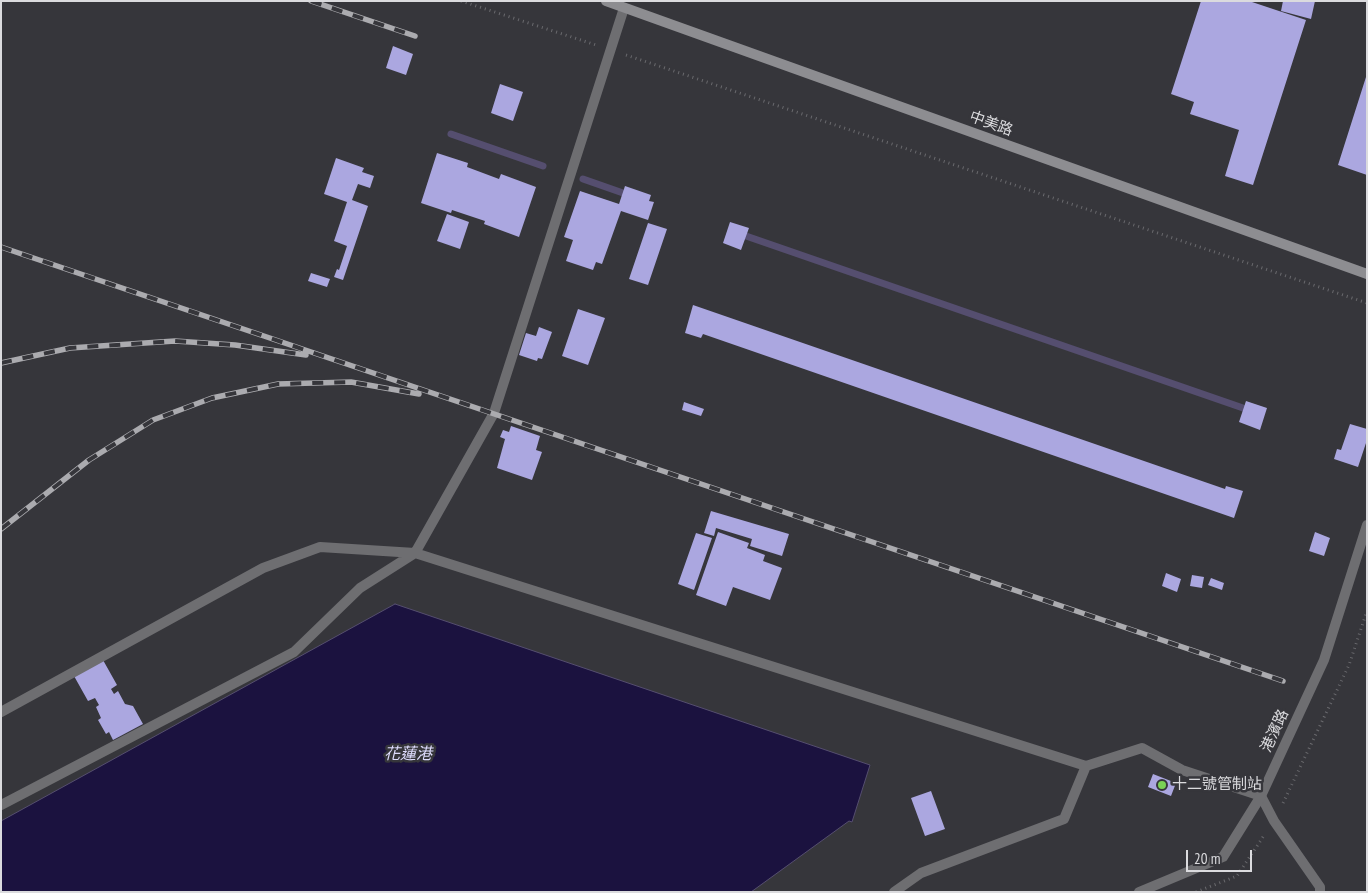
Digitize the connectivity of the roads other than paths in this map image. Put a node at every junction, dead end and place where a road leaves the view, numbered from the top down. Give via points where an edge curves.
1 (606, 1) edge
2 (624, 8) junction
3 (1367, 274) edge
4 (1367, 525) edge
5 (415, 553) junction
6 (1, 712) edge
7 (1086, 766) junction
8 (1261, 796) junction
9 (1, 805) edge
10 (1321, 890) edge
11 (894, 892) edge
12 (1139, 892) edge

1 - 2 main road, 中美路
2 - 3 main road, 中美路
2 - 5 street via 494,413
4 - 8 street, 港濱路 via 1324,660
5 - 6 street via 320,546 271,565
5 - 7 street
5 - 9 street via 360,588 294,652
7 - 8 street via 1142,748 1182,770
7 - 11 street via 1064,819 921,872
8 - 10 street
8 - 12 street, 港濱路 via 1223,857

